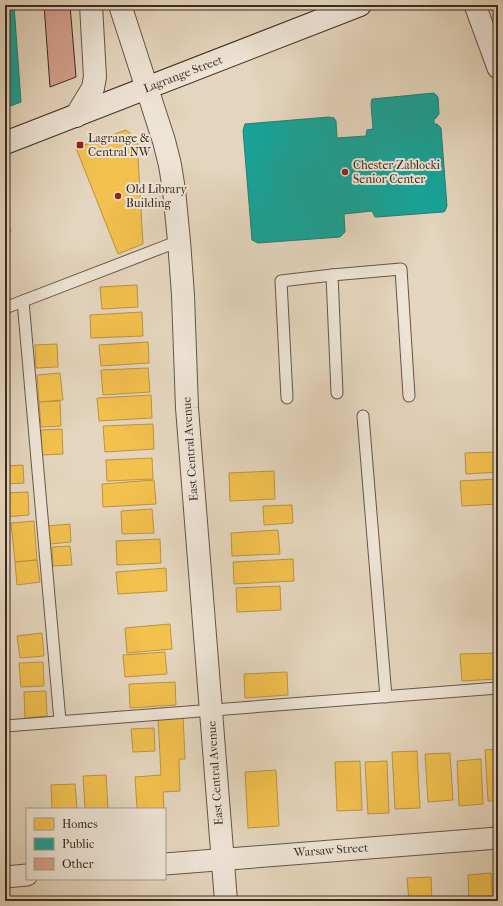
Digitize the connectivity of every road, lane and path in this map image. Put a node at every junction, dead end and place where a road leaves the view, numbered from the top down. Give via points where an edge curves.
1 (91, 5) edge
2 (120, 5) edge
3 (360, 5) edge
4 (475, 5) edge
5 (335, 10) edge
6 (498, 68) edge
7 (146, 88) junction
8 (76, 116) junction
9 (5, 143) edge
10 (180, 241) junction
11 (332, 276) junction
12 (24, 301) junction
13 (5, 308) edge
14 (337, 393) dead end
15 (409, 396) dead end
16 (287, 398) dead end
17 (363, 416) dead end
18 (498, 688) edge
19 (386, 697) junction
20 (211, 710) junction
21 (60, 721) junction
22 (5, 726) edge
23 (498, 838) edge
24 (222, 859) junction
25 (166, 864) edge
26 (26, 875) edge
27 (5, 877) edge
28 (226, 901) edge

1 - 8 street via 95,77 93,88
2 - 7 street, East Central Avenue
3 - 5 street, Lagrange Street
4 - 6 street
5 - 7 street, Lagrange Street
7 - 8 street, Lagrange Street
7 - 10 street, East Central Avenue via 170,165
8 - 9 street, Lagrange Street
10 - 12 lane
10 - 20 street, East Central Avenue via 187,408
11 - 14 lane
11 - 15 lane via 401,269
11 - 16 lane via 281,282
12 - 13 lane
12 - 21 lane
17 - 19 lane
18 - 19 lane
19 - 20 lane
20 - 21 lane
20 - 24 street, East Central Avenue
21 - 22 lane
23 - 24 street, Warsaw Street
24 - 25 street, Warsaw Street
24 - 28 street, East Central Avenue
26 - 27 street

